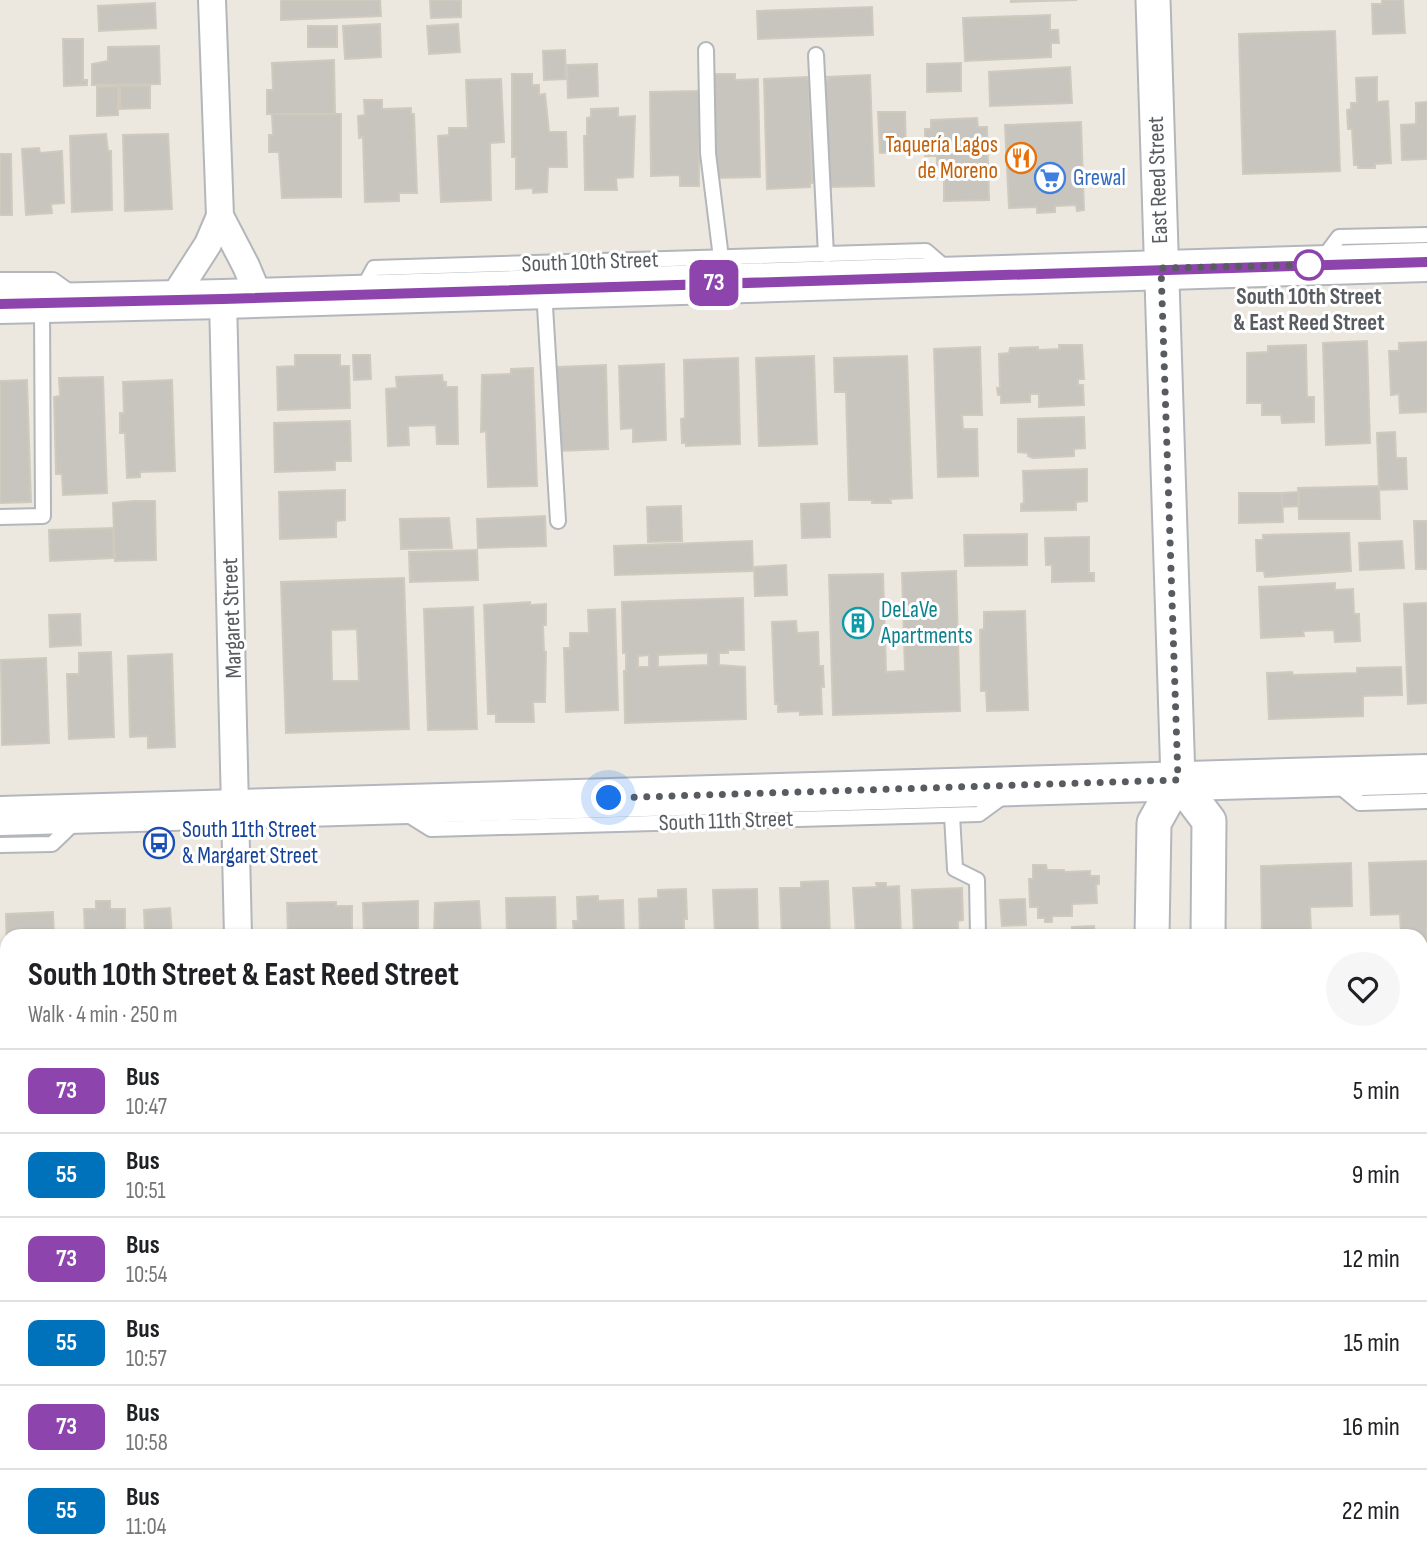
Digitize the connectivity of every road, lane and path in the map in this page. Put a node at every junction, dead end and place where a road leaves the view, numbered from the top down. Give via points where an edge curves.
1 (212, 0) edge
2 (1153, 0) edge
3 (706, 50) dead end
4 (816, 55) dead end
5 (220, 216) junction
6 (1427, 235) edge
7 (826, 255) junction
8 (721, 258) junction
9 (1427, 262) edge
10 (1318, 265) junction
11 (1161, 268) junction
12 (954, 276) junction
13 (0, 280) edge
14 (544, 288) junction
15 (359, 294) junction
16 (241, 298) junction
17 (172, 300) junction
18 (82, 302) junction
19 (43, 303) junction
20 (0, 304) edge
21 (0, 517) edge
22 (558, 521) dead end
23 (1427, 774) edge
24 (1328, 777) junction
25 (1178, 780) junction
26 (1018, 786) junction
27 (1427, 801) edge
28 (391, 804) junction
29 (237, 810) junction
30 (83, 814) junction
31 (952, 815) junction
32 (0, 816) edge
33 (0, 845) edge
34 (238, 929) edge
35 (978, 929) edge
36 (1152, 929) edge
37 (1208, 929) edge

1 - 5 street, Margaret Street
2 - 11 street, East Reed Street
3 - 8 lane via 708,153
4 - 7 lane
5 - 16 street, Margaret Street via 246,266
5 - 17 street, Margaret Street
6 - 10 lane via 1339,237
7 - 8 lane, South 10th Street
7 - 12 lane, South 10th Street via 926,251
8 - 15 lane, South 10th Street via 374,268
9 - 10 main road, South 10th Street
10 - 11 main road, South 10th Street
11 - 12 main road, South 10th Street
11 - 25 street, East Reed Street
12 - 14 main road, South 10th Street
13 - 18 lane via 53,279
14 - 15 main road, South 10th Street
14 - 22 lane
15 - 16 main road, South 10th Street
16 - 17 main road, South 10th Street
16 - 29 street, Margaret Street
17 - 18 main road, South 10th Street
18 - 19 main road, South 10th Street
19 - 20 main road, South 10th Street
19 - 21 lane via 43,516
23 - 24 main road, South 11th Street
24 - 25 main road, South 11th Street
24 - 27 lane via 1360,803
25 - 26 main road, South 11th Street
25 - 36 street via 1154,823
25 - 37 street via 1209,821
26 - 28 main road, South 11th Street
26 - 31 lane, South 11th Street via 979,814
28 - 29 main road, South 11th Street
28 - 31 lane, South 11th Street via 431,829
29 - 30 main road, South 11th Street
29 - 34 street, Margaret Street
30 - 32 main road, South 11th Street
30 - 33 lane via 52,844
31 - 35 lane via 955,869 976,880

